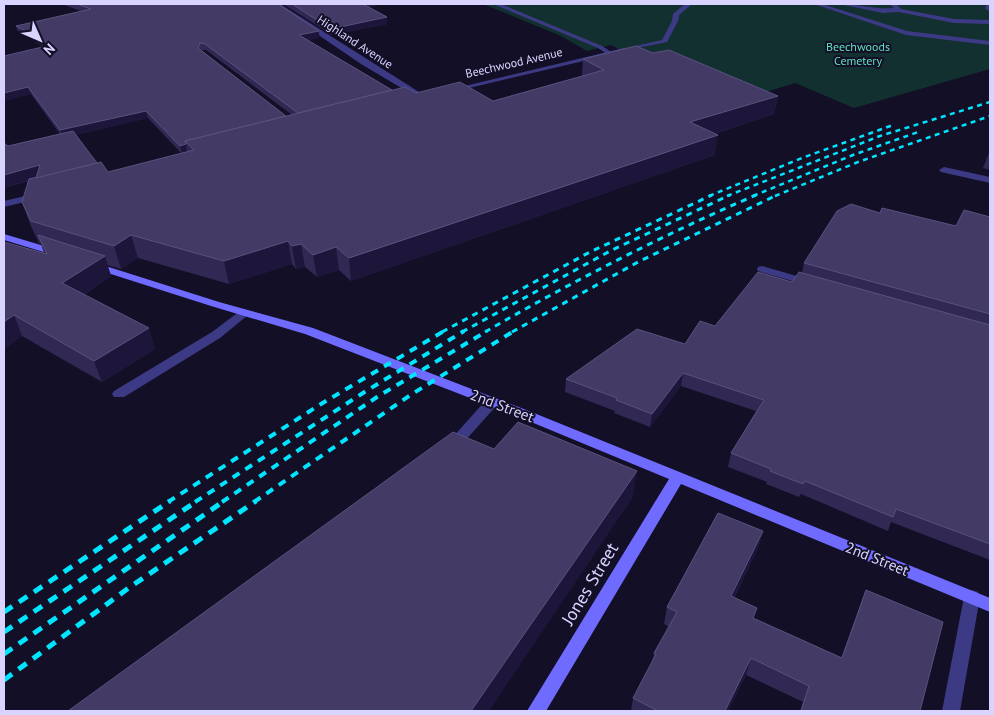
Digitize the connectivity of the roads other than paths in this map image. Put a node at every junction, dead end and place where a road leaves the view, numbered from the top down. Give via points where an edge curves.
1 (276, 4) edge
2 (496, 4) edge
3 (689, 4) edge
4 (817, 4) edge
5 (842, 4) edge
6 (893, 4) edge
7 (990, 4) edge
8 (899, 10) junction
9 (990, 10) edge
10 (990, 22) edge
11 (990, 43) edge
12 (609, 53) junction
13 (442, 93) edge
14 (433, 95) edge
15 (423, 97) junction
16 (414, 100) edge
17 (944, 170) dead end
18 (990, 180) edge
19 (52, 192) edge
20 (4, 204) edge
21 (4, 237) edge
22 (67, 257) edge
23 (85, 262) edge
24 (762, 270) dead end
25 (819, 286) edge
26 (244, 313) junction
27 (119, 394) dead end
28 (492, 402) junction
29 (458, 440) edge
30 (677, 478) junction
31 (972, 597) junction
32 (990, 604) edge
33 (536, 711) edge
34 (951, 711) edge

1 - 15 street, Highland Avenue
2 - 12 street
3 - 12 street, Beechwood Avenue via 676,14 665,41
4 - 11 street via 906,33
5 - 8 street
6 - 8 street
7 - 9 street
8 - 10 street via 954,20
12 - 13 street, Beechwood Avenue
14 - 15 street
15 - 16 street
17 - 18 street
19 - 20 street
21 - 22 street
23 - 26 street, 2nd Street
24 - 25 street
26 - 27 street via 216,335
26 - 28 street, 2nd Street via 310,331
28 - 29 street
28 - 30 street, 2nd Street
30 - 31 street, 2nd Street
30 - 33 street, Jones Street
31 - 32 street, 2nd Street
31 - 34 street

